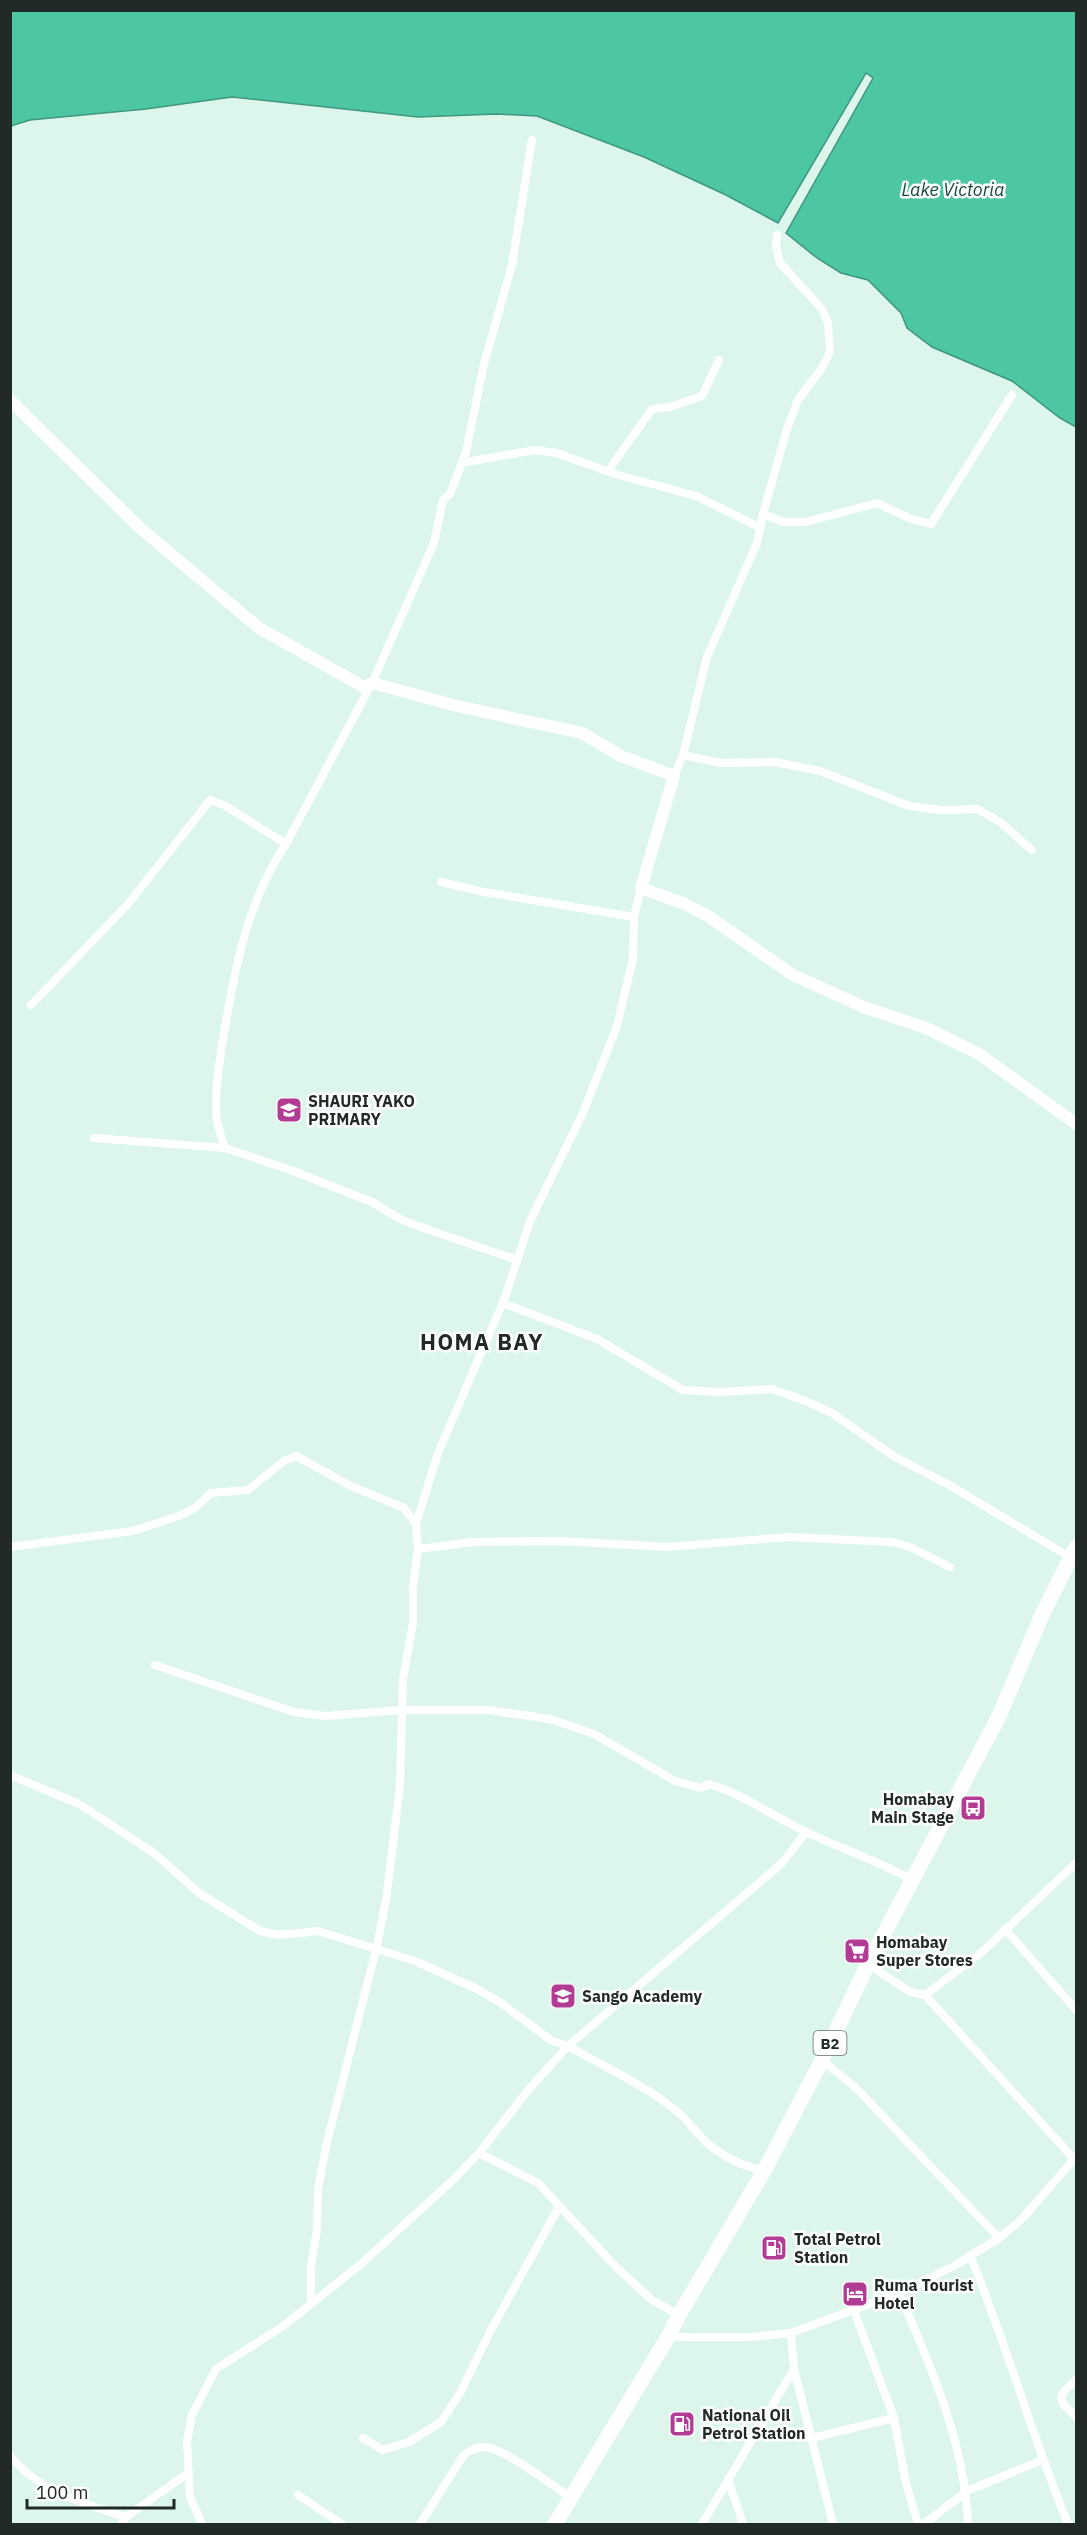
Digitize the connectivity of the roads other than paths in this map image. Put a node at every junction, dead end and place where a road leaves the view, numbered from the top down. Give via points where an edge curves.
1 (532, 140) dead end
2 (777, 236) dead end
3 (719, 360) dead end
4 (1012, 395) dead end
5 (10, 400) edge
6 (461, 463) junction
7 (608, 471) junction
8 (763, 514) junction
9 (761, 528) junction
10 (372, 683) junction
11 (683, 755) junction
12 (675, 776) junction
13 (286, 844) junction
14 (1032, 850) dead end
15 (441, 882) dead end
16 (642, 888) junction
17 (634, 917) junction
18 (31, 1005) dead end
19 (1077, 1124) edge
20 (94, 1138) dead end
21 (225, 1148) junction
22 (518, 1260) junction
23 (504, 1300) junction
24 (416, 1524) junction
25 (10, 1547) edge
26 (418, 1549) junction
27 (1075, 1555) edge
28 (950, 1567) dead end
29 (155, 1665) dead end
30 (401, 1710) junction
31 (10, 1775) edge
32 (806, 1832) junction
33 (1077, 1863) edge
34 (913, 1880) junction
35 (1005, 1929) junction
36 (376, 1950) junction
37 (868, 1964) junction
38 (925, 1995) junction
39 (1077, 2010) edge
40 (568, 2046) junction
41 (822, 2060) junction
42 (479, 2153) junction
43 (1075, 2158) edge
44 (764, 2171) junction
45 (559, 2207) junction
46 (999, 2238) junction
47 (970, 2255) junction
48 (899, 2293) junction
49 (311, 2304) junction
50 (854, 2311) junction
51 (679, 2315) junction
52 (791, 2333) junction
53 (669, 2337) junction
54 (794, 2368) junction
55 (1077, 2380) edge
56 (1077, 2417) edge
57 (894, 2418) junction
58 (363, 2438) dead end
59 (812, 2438) junction
60 (10, 2456) edge
61 (1042, 2460) junction
62 (188, 2473) junction
63 (728, 2479) junction
64 (967, 2491) junction
65 (298, 2494) dead end
66 (571, 2498) junction
67 (123, 2521) edge
68 (202, 2524) edge
69 (342, 2524) edge
70 (420, 2524) edge
71 (555, 2524) edge
72 (702, 2524) edge
73 (743, 2524) edge
74 (832, 2524) edge
75 (918, 2524) edge
76 (924, 2524) edge
77 (968, 2524) edge
78 (1068, 2524) edge

1 - 6 street via 512,266
2 - 8 street via 780,262 822,309 828,323 830,351 798,400
3 - 7 street via 702,396 652,409
4 - 8 street via 931,524 877,503 806,522 783,522
5 - 10 street via 140,528 259,628 364,687
6 - 7 street via 535,450 557,453
6 - 10 street via 450,494 443,500 434,543
7 - 9 street via 696,496
8 - 9 street
9 - 11 street via 707,657
10 - 12 street via 582,733 621,756
10 - 13 street
11 - 12 street
11 - 14 street via 720,763 775,762 820,771 909,806 941,810 977,808
12 - 16 street
13 - 18 street via 210,800 128,904
13 - 21 street via 274,861 252,911 232,986 218,1069 217,1121
15 - 17 street
16 - 17 street
16 - 19 street via 708,916 808,983 926,1028 980,1054
17 - 22 street via 633,959 617,1026 583,1113 530,1221
20 - 21 street
21 - 22 street via 372,1202 402,1220
22 - 23 street
23 - 24 street via 438,1453
23 - 27 street via 502,1303 597,1339 683,1390 772,1389 808,1402 832,1413 895,1457
24 - 25 street via 404,1508 351,1486 296,1456 248,1490 211,1493 195,1508 133,1531
24 - 26 street
26 - 28 street via 473,1542 559,1541 668,1547 799,1538 892,1542
26 - 30 street
27 - 34 highway, B2 via 1042,1615 999,1716
29 - 30 street via 294,1712 342,1716
30 - 32 street via 488,1710 572,1725 675,1781 701,1788 709,1784 733,1792
30 - 36 street via 400,1785
31 - 36 street via 79,1804 154,1853 199,1893 260,1930 279,1935 318,1931
32 - 34 street
32 - 40 street via 782,1863
33 - 35 street
34 - 37 highway, B2
35 - 38 street via 982,1952
35 - 39 street
36 - 40 street via 477,1989 552,2041
36 - 49 street via 318,2189
37 - 38 street via 910,1992
37 - 41 highway, B2
38 - 43 street
40 - 42 street
40 - 44 street via 679,2113 724,2155 744,2167
41 - 44 highway, B2
41 - 46 street via 856,2088
42 - 45 street via 538,2182
42 - 49 street via 362,2264
43 - 46 street via 1020,2221
44 - 51 highway, B2
45 - 51 street via 652,2300
45 - 58 street via 441,2422 409,2442 382,2450
46 - 47 street
47 - 48 street
47 - 61 street
48 - 50 street
48 - 64 street via 930,2364
49 - 62 street via 216,2369 192,2415 187,2441
50 - 52 street
50 - 57 street
51 - 53 highway, B2
52 - 53 street
52 - 54 street
53 - 66 highway, B2
54 - 59 street
54 - 63 street
55 - 56 street via 1061,2397
57 - 59 street
57 - 75 street
59 - 74 street
60 - 67 street via 37,2481
61 - 64 street
61 - 78 street
62 - 67 street
62 - 68 street via 190,2497
63 - 72 street
63 - 73 street
64 - 76 street
64 - 77 street
65 - 69 street
66 - 70 street via 501,2452 474,2448 463,2456
66 - 71 highway, B2

